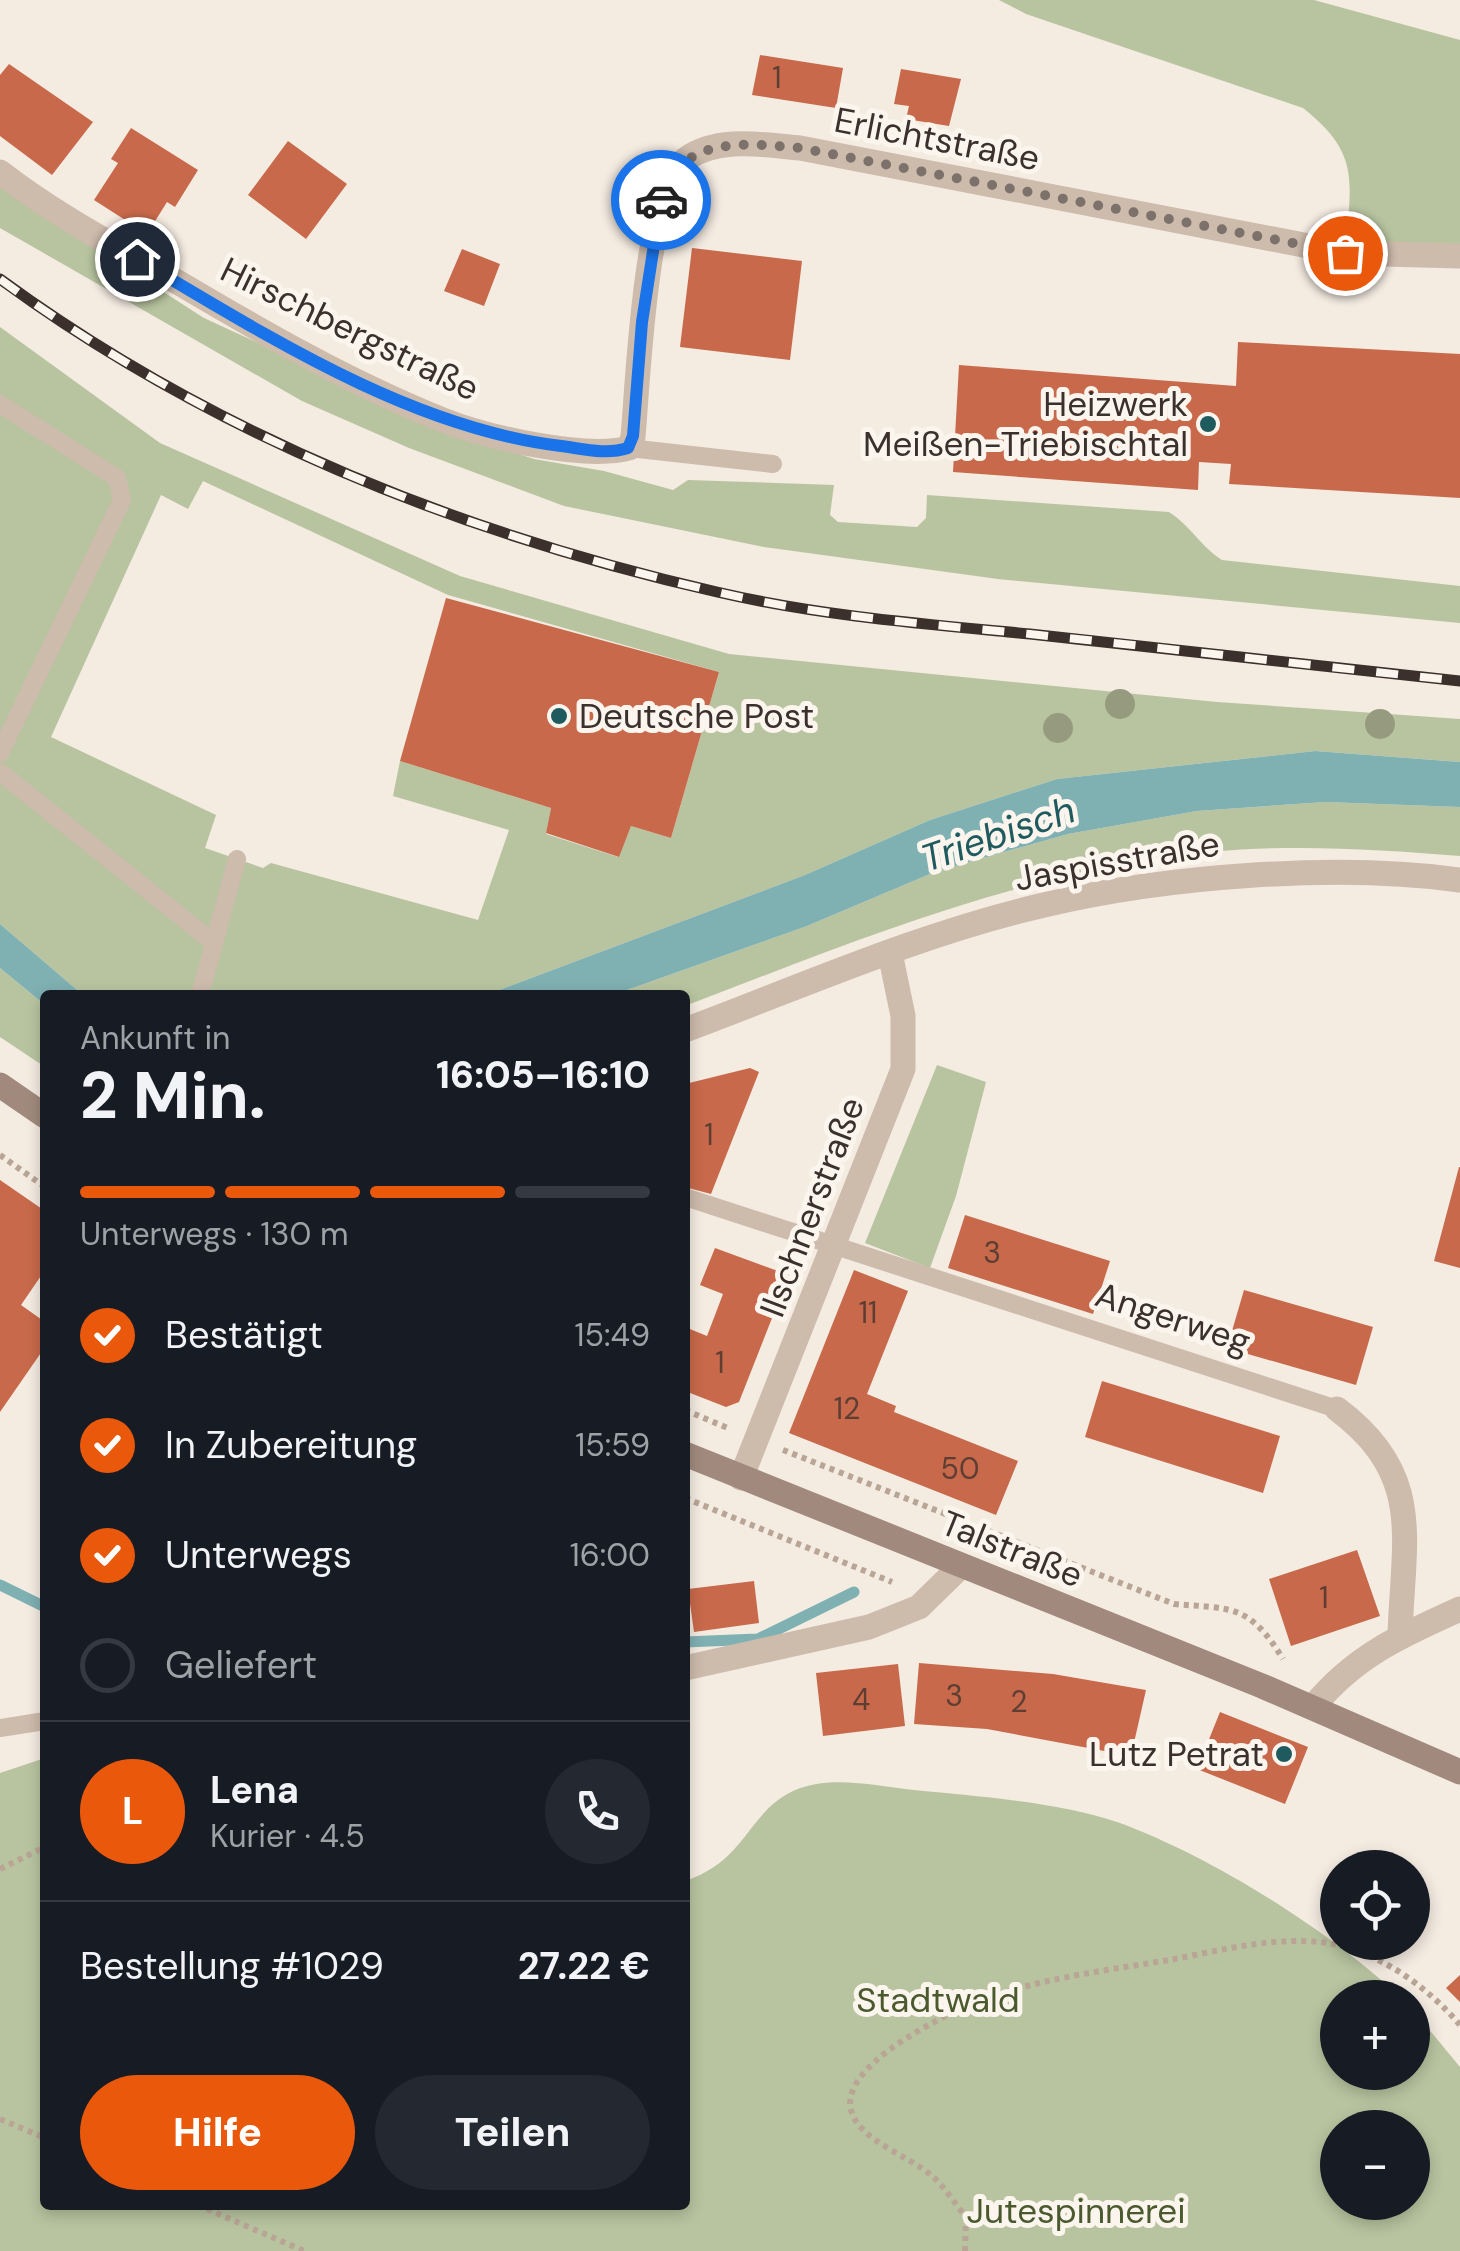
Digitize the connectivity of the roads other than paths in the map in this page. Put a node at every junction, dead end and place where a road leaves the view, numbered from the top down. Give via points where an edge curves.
1 (0, 172) edge
2 (1460, 256) edge
3 (0, 404) edge
4 (631, 442) junction
5 (773, 464) dead end
6 (0, 753) edge
7 (0, 772) edge
8 (236, 859) dead end
9 (1460, 880) edge
10 (214, 943) junction
11 (890, 953) junction
12 (201, 990) edge
13 (690, 1028) edge
14 (0, 1085) edge
15 (40, 1113) edge
16 (690, 1199) edge
17 (836, 1244) junction
18 (1337, 1409) joint
19 (690, 1456) edge
20 (741, 1478) junction
21 (961, 1566) junction
22 (1460, 1609) edge
23 (1400, 1636) junction
24 (690, 1667) edge
25 (1313, 1707) junction
26 (40, 1722) edge
27 (0, 1728) edge
28 (1460, 1772) edge

1 - 4 street, Hirschbergstraße via 36,200 271,337 445,421 533,443 613,452
2 - 4 street, Erlichtstraße via 1345,253 800,148 710,148 687,158 662,196
3 - 6 lane via 117,478 122,500
4 - 5 lane
7 - 10 lane
8 - 10 lane
9 - 11 street, Jaspisstraße via 1233,874 1044,905
10 - 12 lane
11 - 13 street, Jaspisstraße
11 - 17 street, Ilschnerstraße via 903,1016 903,1069
14 - 15 main road
16 - 17 lane, Angerweg
17 - 18 lane, Angerweg
17 - 20 street, Ilschnerstraße
18 - 23 street, Angerweg via 1362,1428 1399,1481
19 - 20 main road, Talstraße
20 - 21 main road, Talstraße
21 - 24 street via 919,1607 869,1628
21 - 25 main road, Talstraße
22 - 23 street
23 - 25 street via 1339,1674
25 - 28 main road, Talstraße
26 - 27 lane

